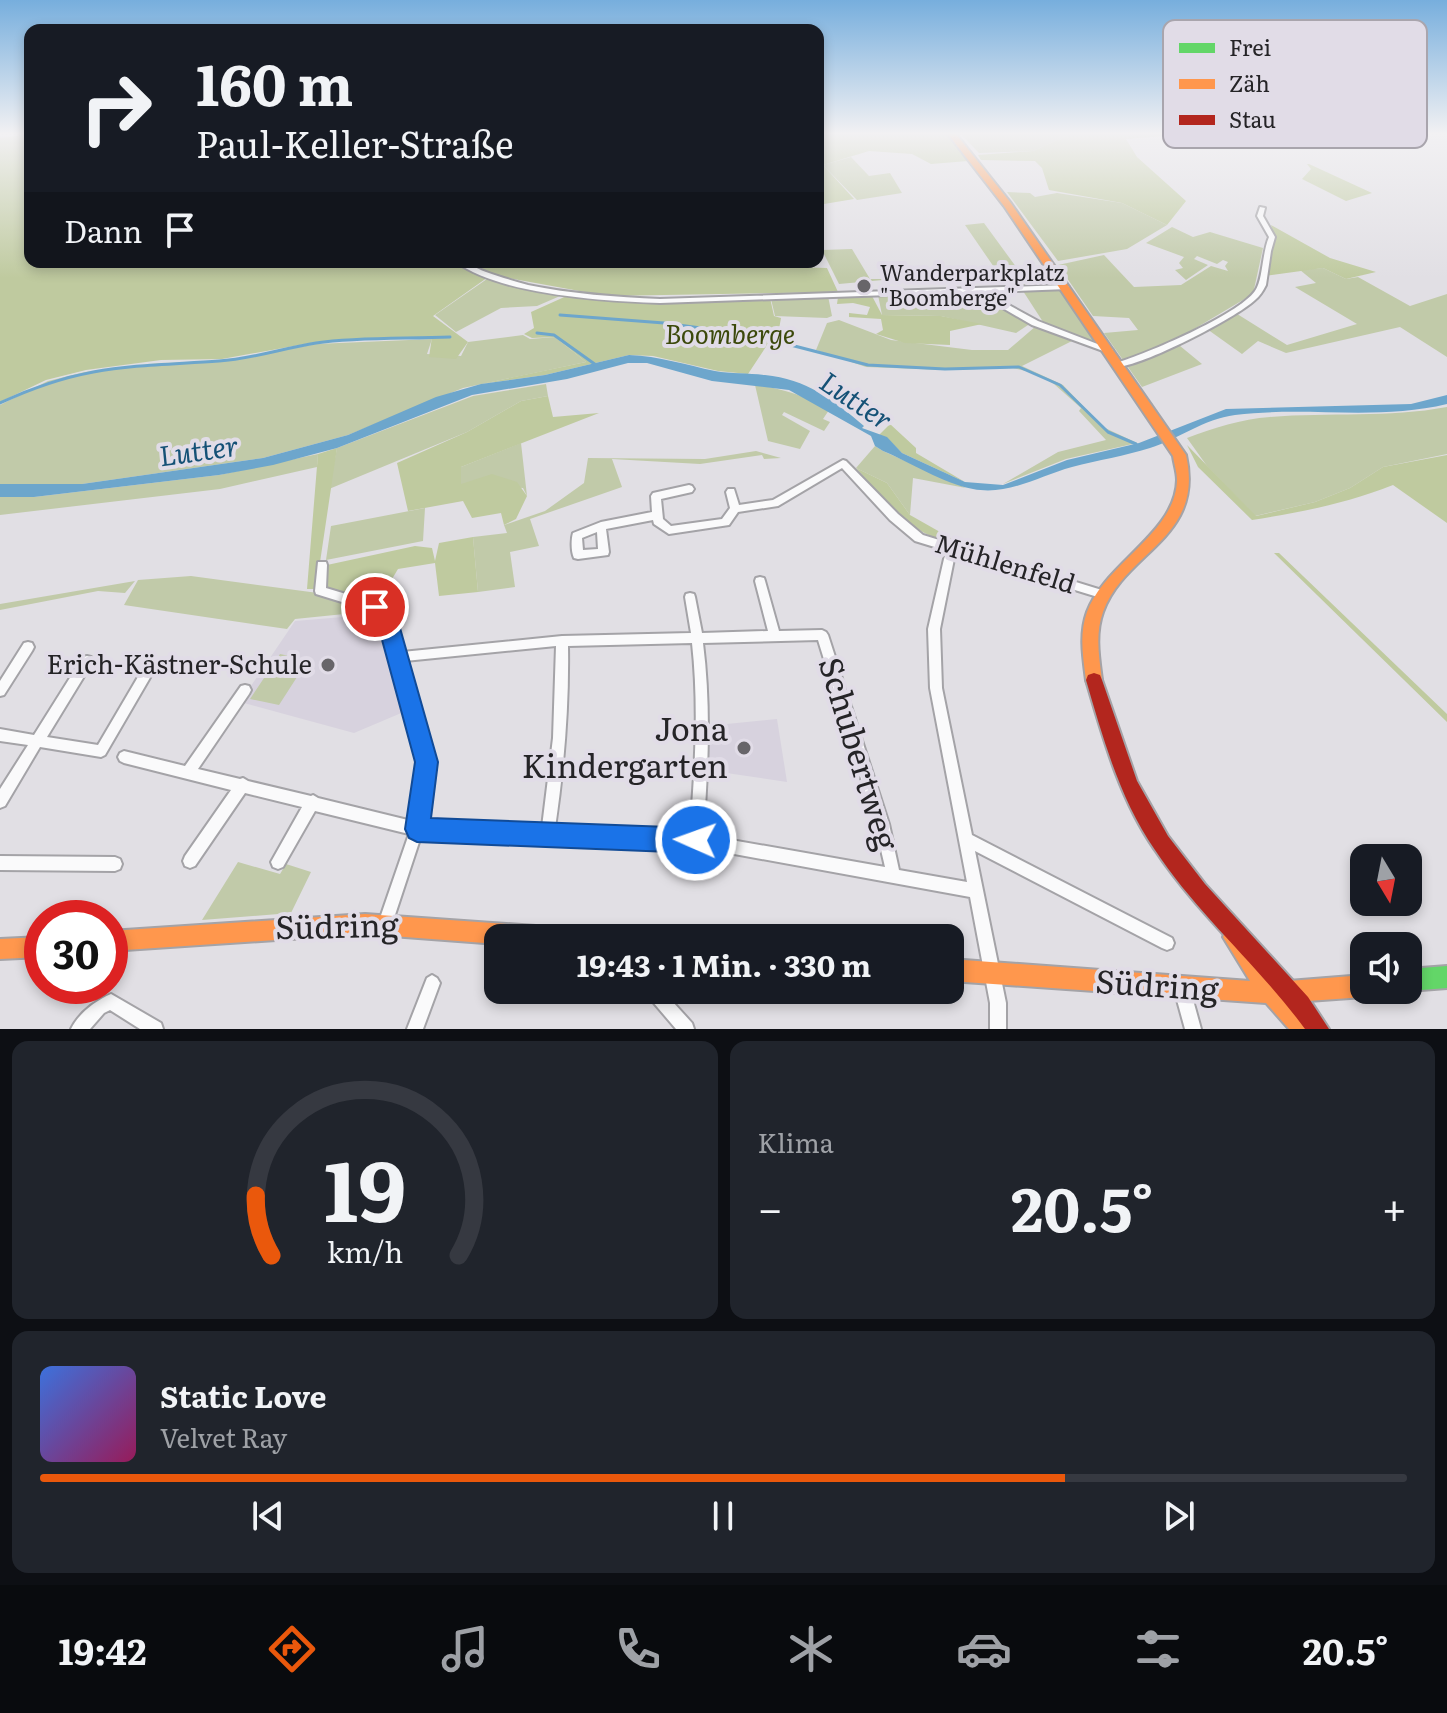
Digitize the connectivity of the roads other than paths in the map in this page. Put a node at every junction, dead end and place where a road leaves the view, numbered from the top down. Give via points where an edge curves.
1 (987, 182) edge
2 (1262, 208) dead end
3 (472, 268) edge
4 (1065, 287) junction
5 (978, 290) junction
6 (1109, 350) junction
7 (1119, 365) junction
8 (689, 489) dead end
9 (731, 492) dead end
10 (735, 509) junction
11 (657, 515) junction
12 (601, 526) dead end
13 (949, 559) dead end
14 (322, 565) dead end
15 (760, 581) dead end
16 (1101, 594) junction
17 (690, 597) dead end
18 (775, 636) junction
19 (699, 638) junction
20 (562, 641) junction
21 (28, 647) dead end
22 (398, 657) junction
23 (87, 661) dead end
24 (149, 669) dead end
25 (245, 690) dead end
26 (0, 691) edge
27 (0, 735) edge
28 (37, 742) junction
29 (124, 757) dead end
30 (189, 771) junction
31 (243, 784) junction
32 (0, 801) edge
33 (313, 802) junction
34 (417, 829) junction
35 (547, 835) junction
36 (966, 839) junction
37 (696, 840) junction
38 (190, 861) dead end
39 (278, 862) dead end
40 (0, 863) edge
41 (115, 864) dead end
42 (893, 873) junction
43 (976, 891) junction
44 (1220, 917) junction
45 (385, 924) junction
46 (484, 932) edge
47 (128, 940) edge
48 (1167, 943) dead end
49 (24, 948) edge
50 (0, 949) edge
51 (964, 971) edge
52 (993, 974) junction
53 (1447, 977) edge
54 (1422, 979) edge
55 (432, 983) dead end
56 (1350, 987) edge
57 (1182, 989) junction
58 (1293, 992) junction
59 (1271, 993) junction
60 (664, 1004) edge
61 (79, 1029) edge
62 (155, 1029) edge
63 (415, 1029) edge
64 (686, 1029) edge
65 (998, 1029) edge
66 (1193, 1029) edge
67 (1304, 1029) edge
68 (1318, 1029) edge

1 - 4 street
2 - 7 street via 1260,216 1272,237 1256,296 1212,324
3 - 5 street via 605,299
4 - 5 street
4 - 6 street
5 - 6 street via 1035,323
6 - 7 street
7 - 16 street via 1173,444 1186,479 1181,503 1167,523
8 - 11 street via 658,494
9 - 10 street
10 - 11 street via 725,522 669,530
10 - 16 street, Mühlenfeld via 775,503 843,463 919,538
11 - 12 street
13 - 36 street, Mühlenfeld via 934,629 936,688
14 - 22 street via 320,591 375,607 388,621
15 - 18 street
16 - 44 street via 1088,646 1105,712 1151,827
17 - 19 street
18 - 19 street
18 - 42 street, Schubertweg via 822,635
19 - 20 street
19 - 37 street via 702,769
20 - 22 street
20 - 35 street via 560,752
21 - 26 street
22 - 34 street via 427,762
23 - 28 street
24 - 28 street via 101,751
25 - 30 street
27 - 28 street
28 - 32 street
29 - 30 street
30 - 31 street
31 - 33 street
31 - 38 street
33 - 34 street
33 - 39 street
34 - 35 street
34 - 45 street
35 - 37 street
36 - 43 street, Mühlenfeld
36 - 48 street
37 - 42 street
40 - 41 street
42 - 43 street
43 - 52 street, Mühlenfeld
44 - 58 street
44 - 59 street
45 - 46 street, Südring
45 - 47 street, Südring
49 - 50 street
51 - 52 street, Südring
52 - 57 street, Südring
52 - 65 street, Mühlenfeld
53 - 54 street
55 - 63 street
56 - 58 street, Südring
57 - 59 street, Südring
57 - 66 street
58 - 59 street, Südring
58 - 68 street
59 - 67 street
60 - 64 street
61 - 62 street via 111,1002

